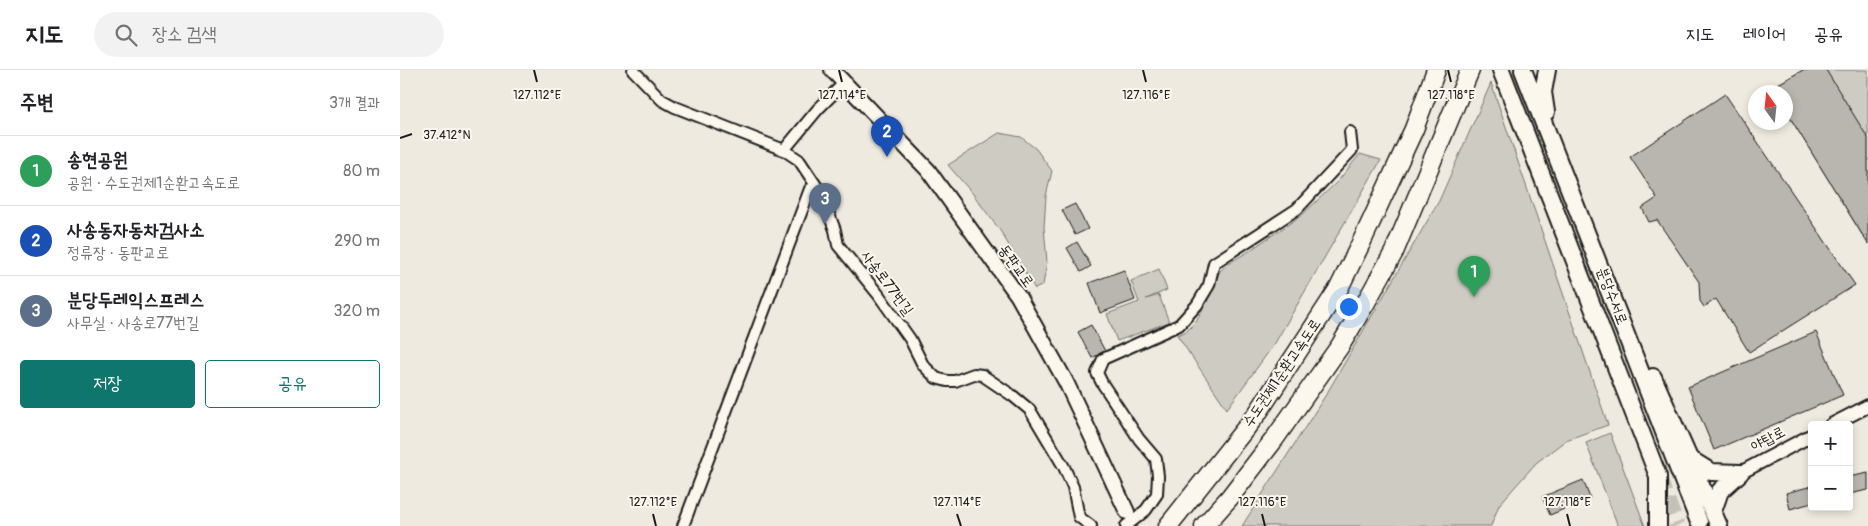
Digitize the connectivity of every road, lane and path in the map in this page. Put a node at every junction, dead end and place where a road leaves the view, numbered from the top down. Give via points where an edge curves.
1 (633, 70) edge
2 (832, 70) edge
3 (1436, 70) edge
4 (1470, 70) edge
5 (1501, 70) edge
6 (1523, 70) edge
7 (1547, 70) edge
8 (844, 83) junction
9 (1350, 132) dead end
10 (1550, 139) junction
11 (784, 150) junction
12 (821, 193) junction
13 (1611, 294) junction
14 (1868, 406) edge
15 (1839, 421) edge
16 (1808, 437) edge
17 (1690, 459) junction
18 (1740, 472) junction
19 (1127, 512) dead end
20 (1716, 518) edge
21 (1080, 521) edge
22 (1699, 522) dead end
23 (683, 526) edge
24 (1090, 526) edge
25 (1126, 526) edge
26 (1168, 526) edge
27 (1204, 526) edge
28 (1658, 526) edge

1 - 11 street, 사송로77번길 via 662,100
2 - 8 main road, 동판교로
3 - 26 highway, 수도권제1순환고속도로 via 1414,129 1339,288 1257,414
4 - 27 highway, 수도권제1순환고속도로 via 1394,252 1365,304 1340,346 1273,441
5 - 28 highway, 분당수서로 via 1658,476
6 - 10 highway, 분당수서로
7 - 10 highway via 1543,92
8 - 11 street
8 - 19 main road, 동판교로 via 928,170 1018,296 1066,382
9 - 25 street via 1352,150 1297,208 1214,263 1205,292 1179,325 1103,359 1097,373 1102,383 1156,459 1157,494 1146,510
10 - 13 highway, 분당수서로
11 - 12 street, 사송로77번길 via 799,160
12 - 21 street, 사송로77번길 via 838,245 910,339 923,365 936,378 947,381 982,375 1030,410 1064,467
12 - 23 street via 810,189
13 - 17 highway via 1664,398
13 - 22 highway, 분당수서로
14 - 15 street
16 - 18 street, 야탑로
17 - 18 highway via 1711,472
17 - 20 highway
18 - 20 highway via 1720,491
21 - 24 street, 사송로77번길

